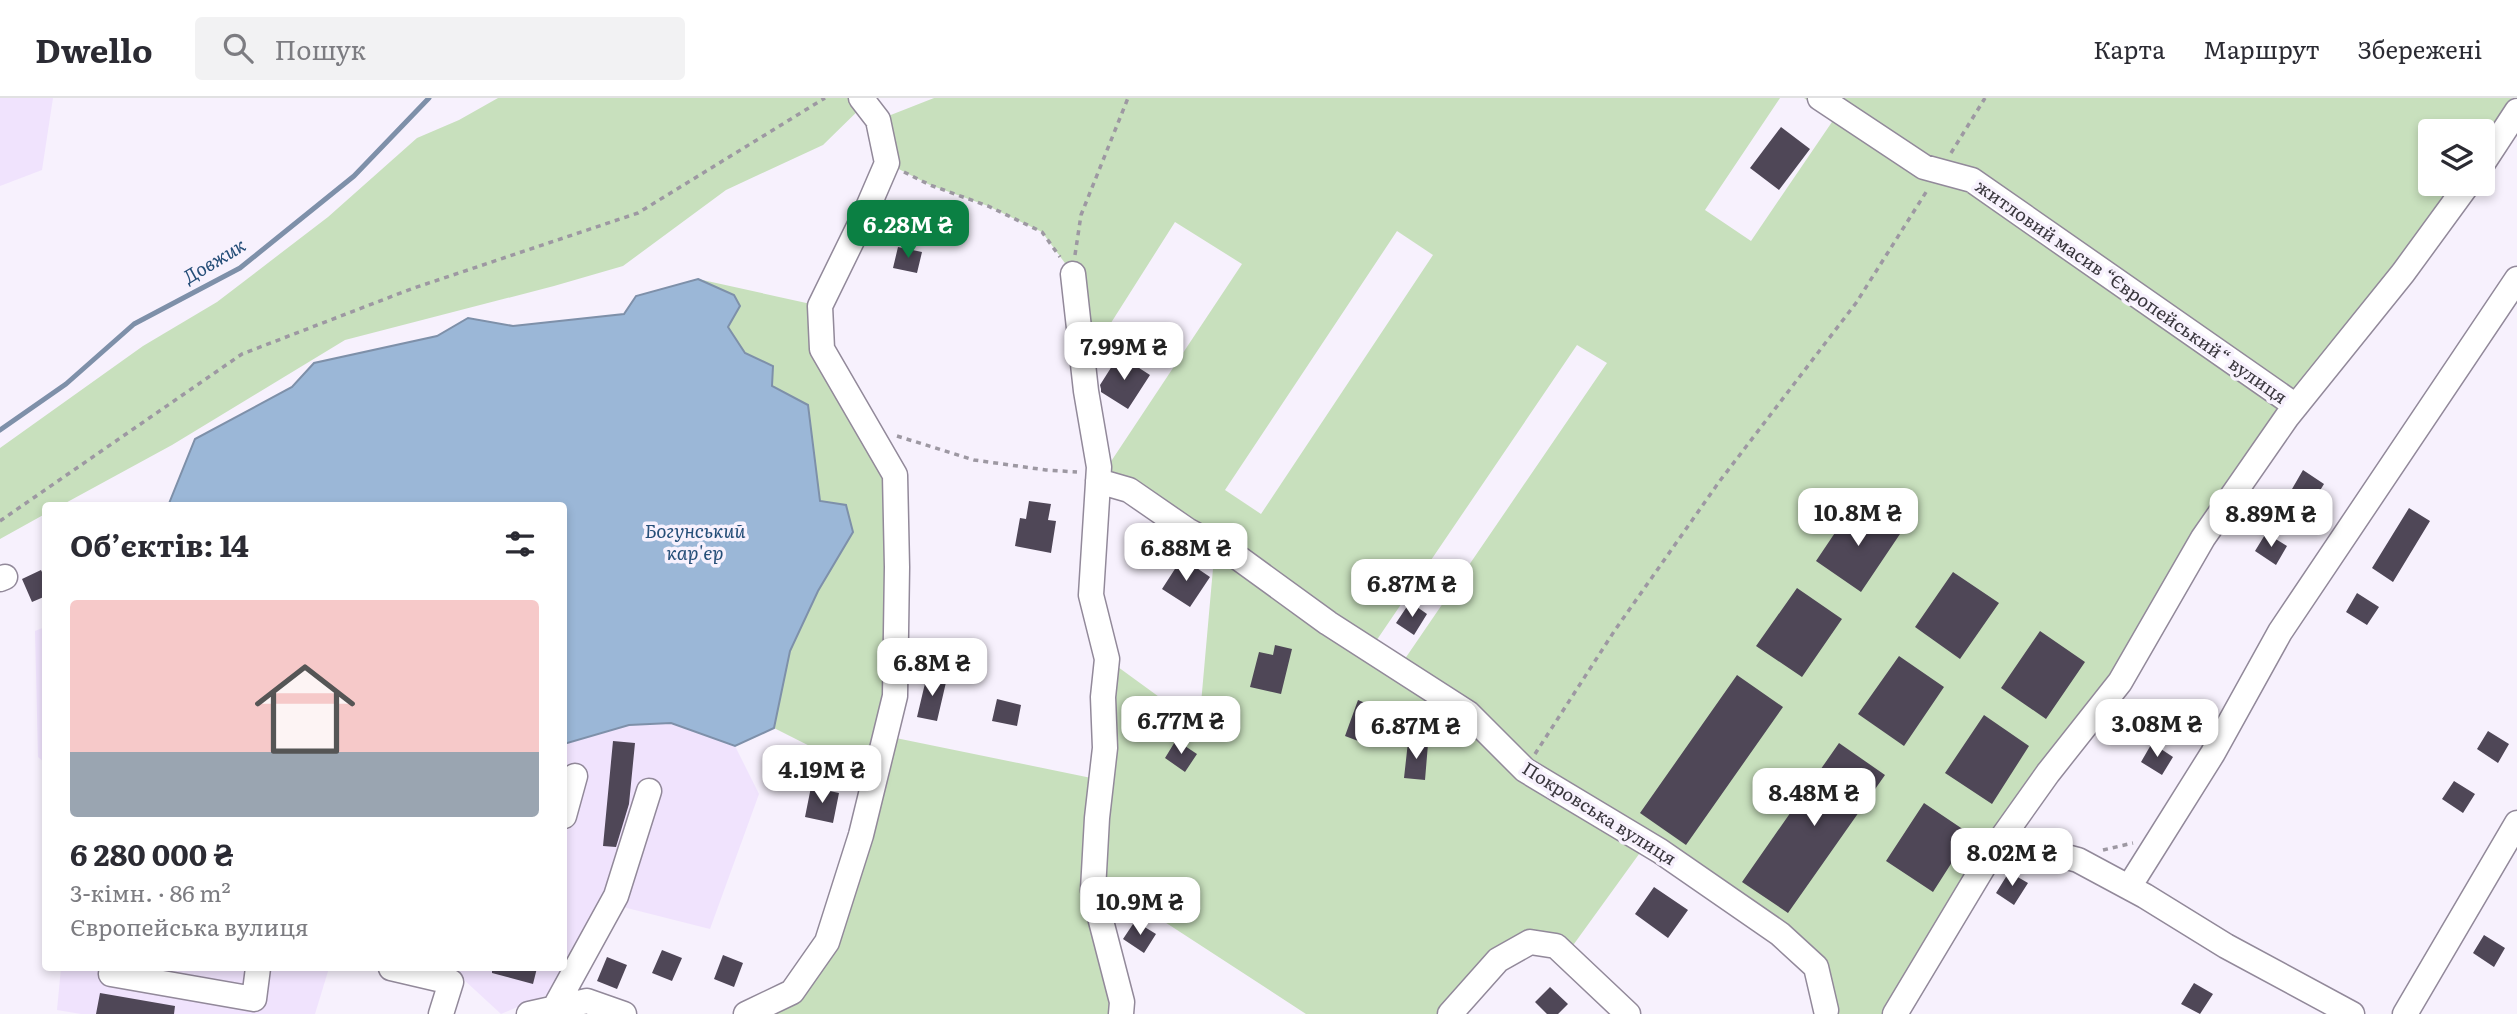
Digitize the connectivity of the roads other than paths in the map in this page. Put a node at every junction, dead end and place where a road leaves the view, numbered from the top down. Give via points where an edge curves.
1 (860, 98) edge
2 (1820, 98) edge
3 (2517, 111) edge
4 (2495, 145) edge
5 (2459, 196) edge
6 (1073, 274) road end
7 (2517, 279) edge
8 (2296, 406) junction
9 (1098, 481) junction
10 (575, 776) dead end
11 (649, 791) dead end
12 (567, 806) edge
13 (2517, 823) edge
14 (1994, 849) junction
15 (2129, 887) junction
16 (112, 971) edge
17 (258, 971) edge
18 (419, 971) edge
19 (457, 975) edge
20 (555, 1007) junction
21 (1824, 1013) edge
22 (442, 1014) edge
23 (529, 1014) edge
24 (624, 1014) edge
25 (746, 1014) edge
26 (1121, 1014) edge
27 (1450, 1014) edge
28 (1629, 1014) edge
29 (1895, 1014) edge
30 (2352, 1014) edge
31 (2405, 1014) edge

1 - 25 street via 878,120 887,163 820,306 822,349 895,475 895,696 861,835 827,942 792,992
2 - 8 street, житловий масив “Європейський“ вулиця via 1924,167 1972,180
3 - 4 street
5 - 8 street
6 - 9 street via 1100,467
7 - 15 street via 2280,632 2213,753
8 - 14 street via 2203,538 2120,682
9 - 21 street, Покровська вулиця via 1129,490 1240,559 1338,630 1468,713 1525,770 1660,851 1780,934 1816,967
9 - 26 street via 1091,595 1107,659 1093,890 1122,1002
10 - 12 street
11 - 20 street via 616,896
13 - 31 street
14 - 15 street via 2033,848 2066,856
14 - 29 street
15 - 30 street
16 - 17 street via 254,999
18 - 19 street
19 - 22 street
20 - 23 street
20 - 24 street via 587,1001
27 - 28 street via 1498,960 1530,942 1556,946

